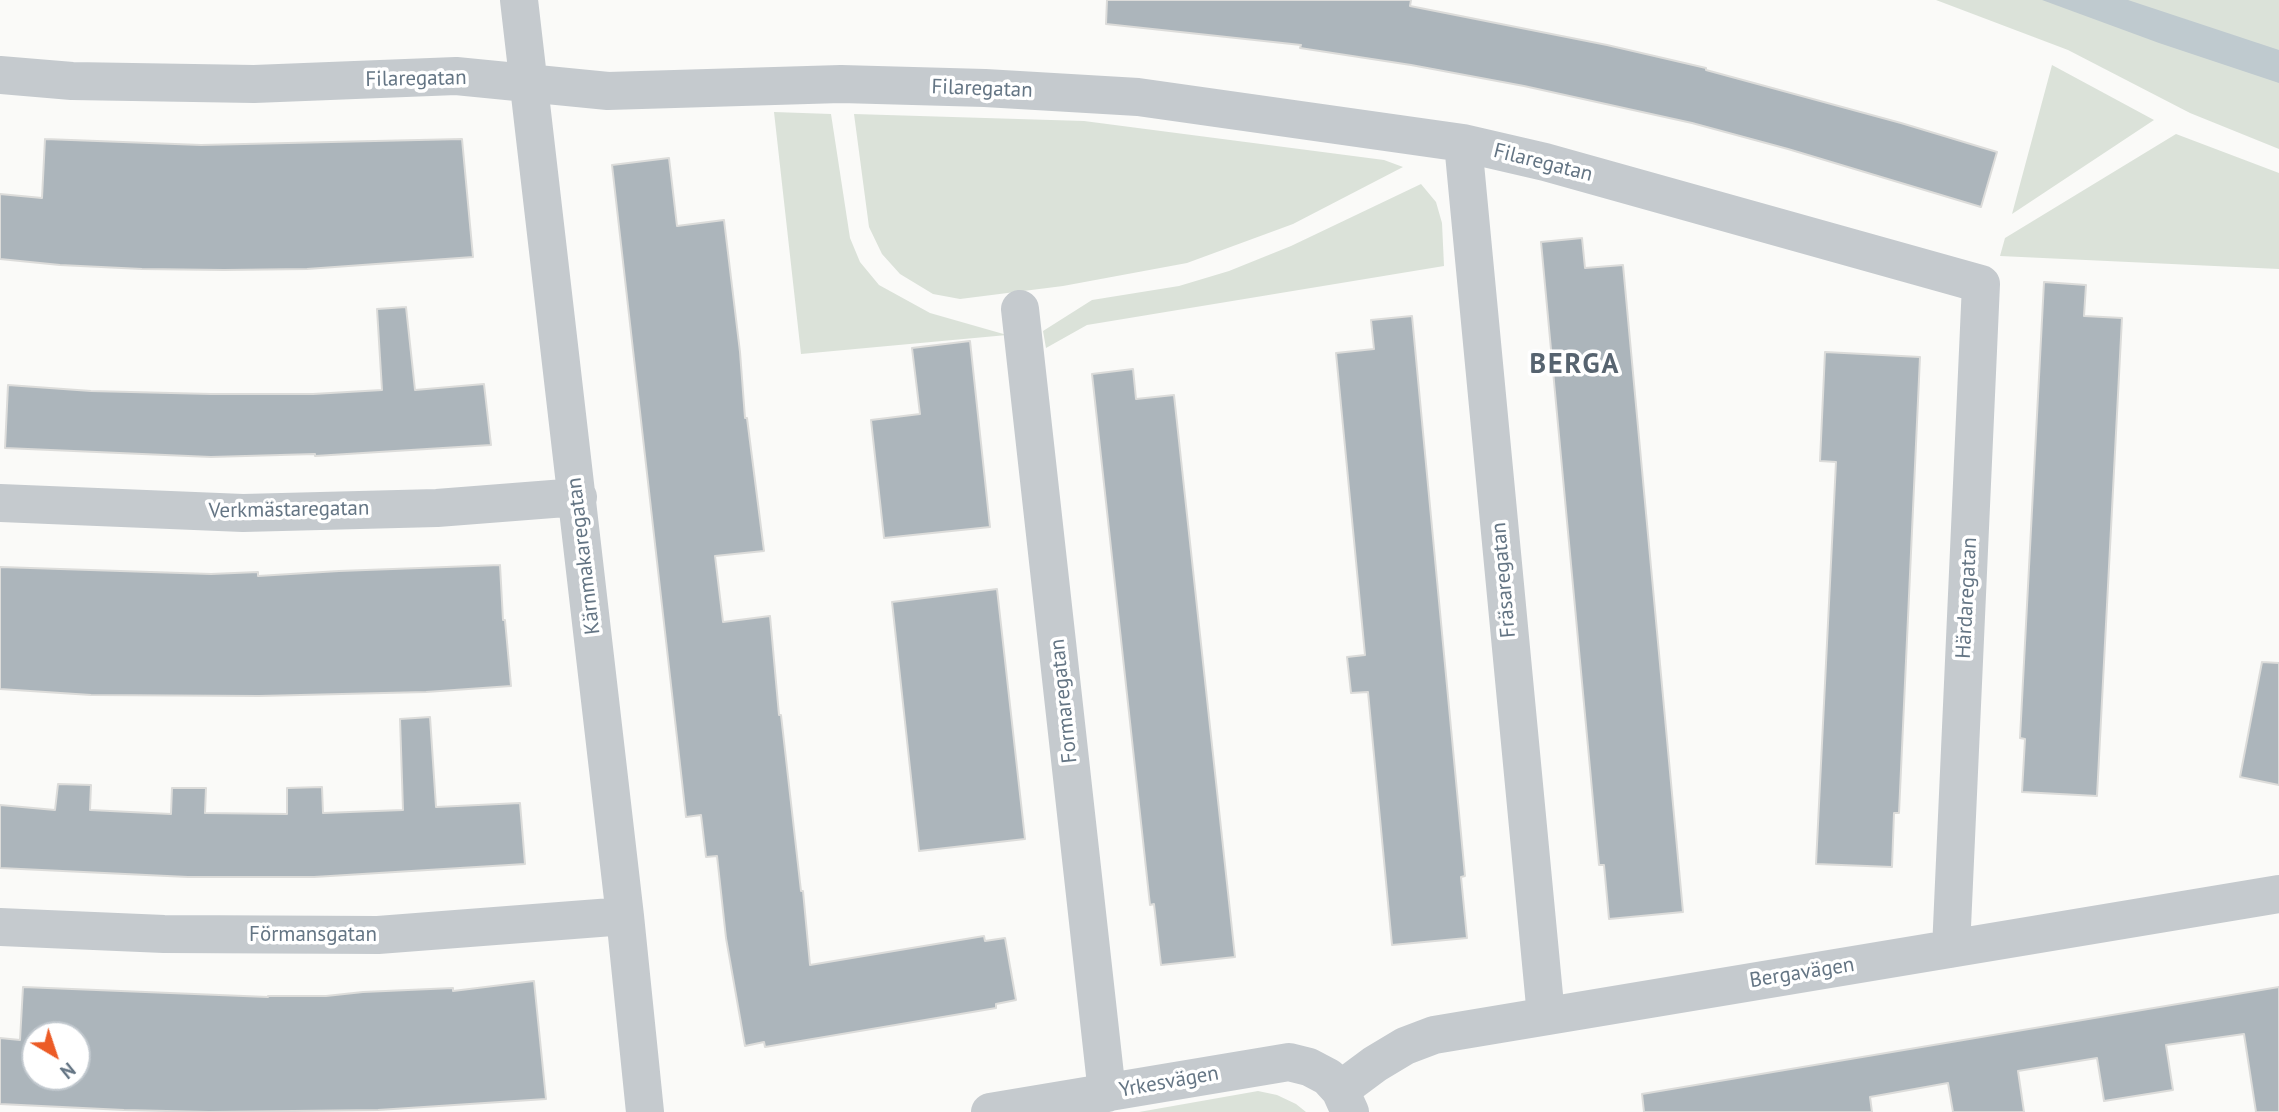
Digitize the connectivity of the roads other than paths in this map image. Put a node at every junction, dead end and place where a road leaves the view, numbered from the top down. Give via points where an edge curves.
1 (519, 0) edge
2 (0, 75) edge
3 (529, 84) junction
4 (1463, 143) junction
5 (1944, 273) joint
6 (1020, 309) dead end
7 (578, 497) junction
8 (0, 503) edge
9 (2279, 894) edge
10 (625, 916) junction
11 (0, 927) edge
12 (1951, 949) junction
13 (1546, 1016) junction
14 (1107, 1093) junction
15 (1345, 1101) edge
16 (645, 1112) edge
17 (990, 1112) edge

1 - 3 street, Kärnmakaregatan
2 - 3 street, Filaregatan via 254,84 456,76
3 - 4 street, Filaregatan via 608,91 841,84 1139,97
3 - 7 street, Kärnmakaregatan
4 - 5 street, Filaregatan
4 - 13 street, Fräsaregatan
5 - 12 street, Härdaregatan via 1981,284
6 - 14 street, Formaregatan
7 - 8 street, Verkmästaregatan via 437,508 243,513
7 - 10 street, Kärnmakaregatan
9 - 12 street, Bergavägen
10 - 11 street, Förmansgatan via 378,935 164,934
10 - 16 street, Kärnmakaregatan
12 - 13 street, Bergavägen
13 - 15 street, Bergavägen via 1434,1035 1405,1046 1385,1058
14 - 15 street, Yrkesvägen via 1289,1062 1328,1077
14 - 17 street, Yrkesvägen

